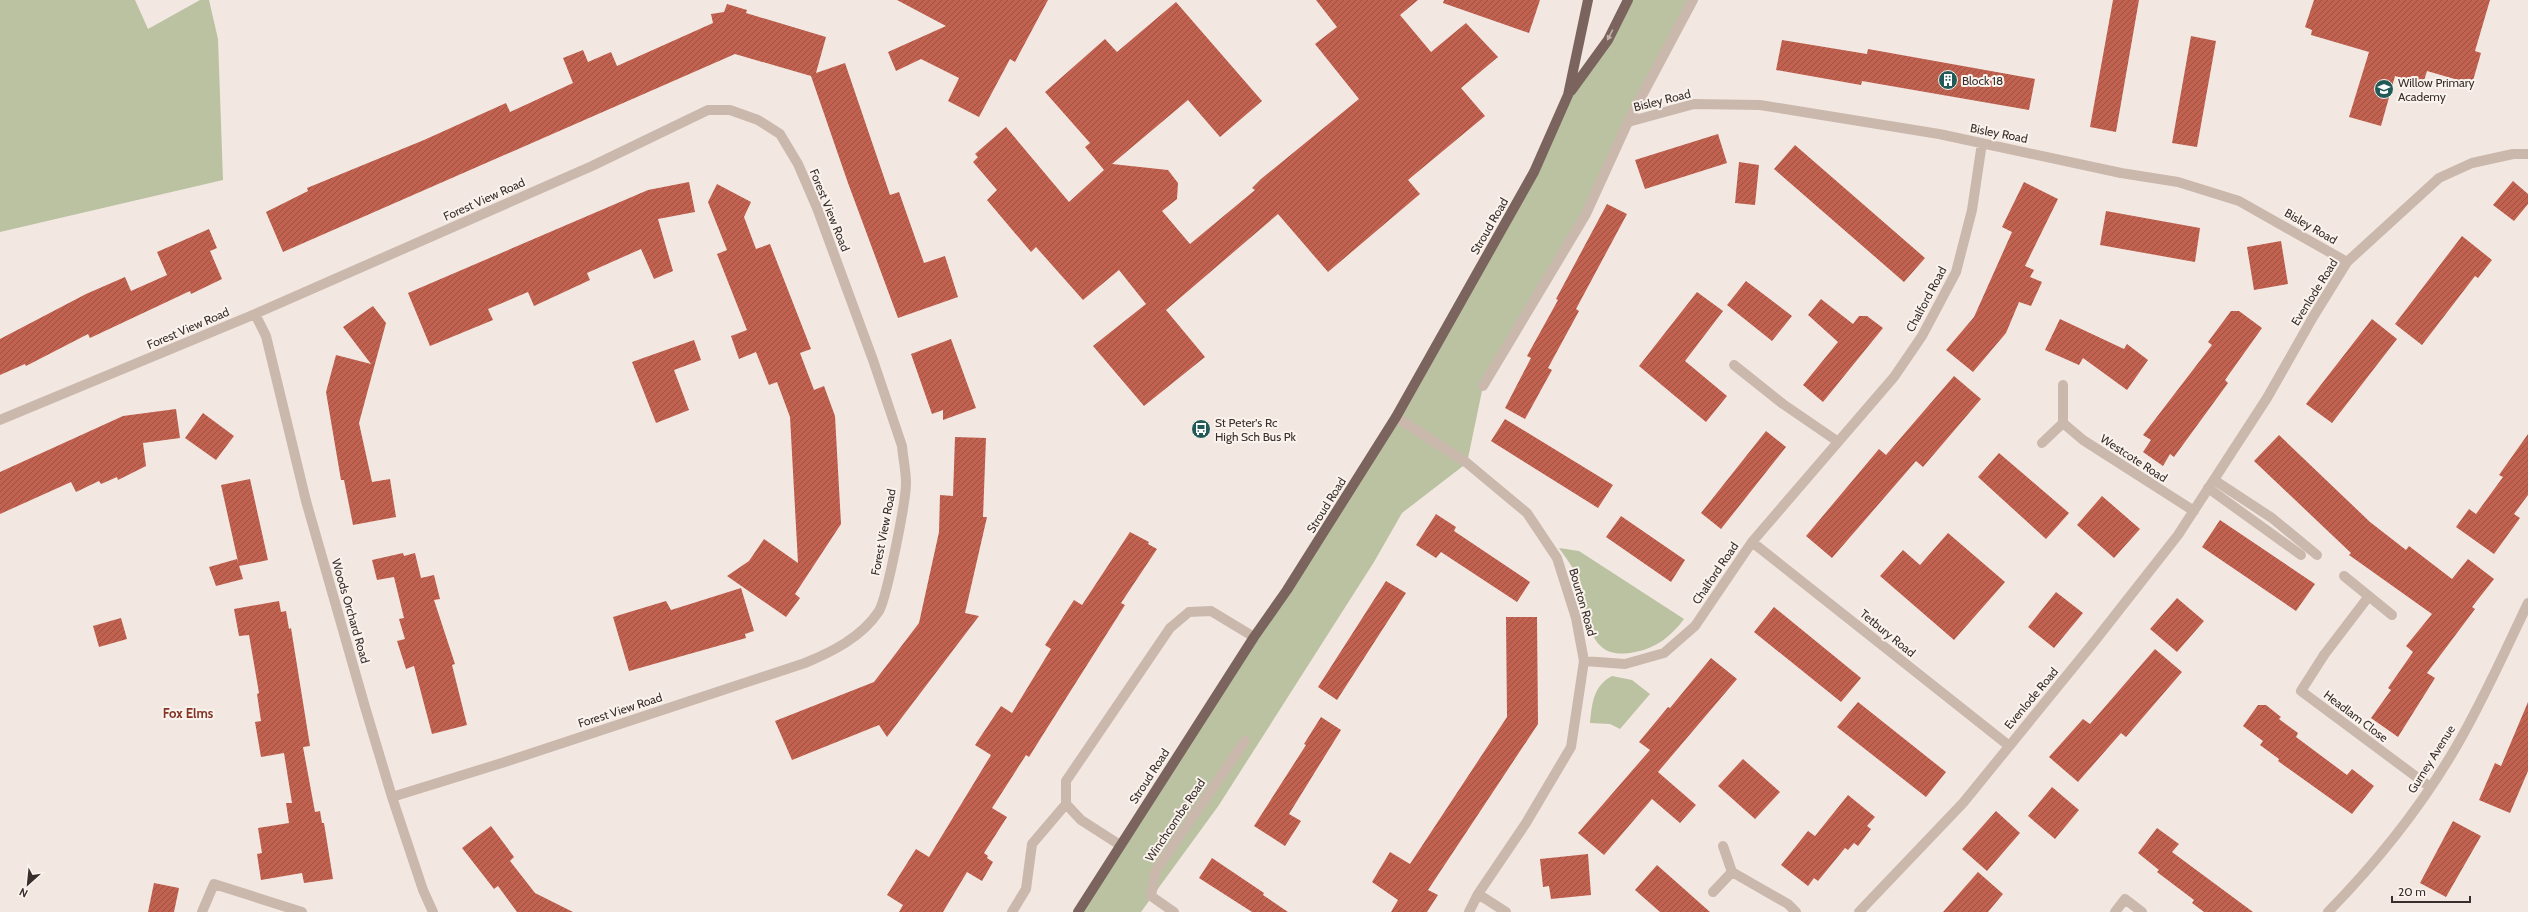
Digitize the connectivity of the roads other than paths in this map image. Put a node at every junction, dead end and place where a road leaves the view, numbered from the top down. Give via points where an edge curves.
1 (1588, 0) edge
2 (1628, 0) edge
3 (1693, 0) edge
4 (1568, 95) junction
5 (1628, 122) junction
6 (1982, 143) junction
7 (2528, 154) edge
8 (2347, 262) junction
9 (255, 314) junction
10 (1734, 365) dead end
11 (2063, 385) dead end
12 (1483, 386) dead end
13 (1396, 417) junction
14 (0, 420) edge
15 (2063, 423) junction
16 (1837, 441) junction
17 (2042, 443) dead end
18 (2211, 484) junction
19 (2194, 511) junction
20 (1752, 542) junction
21 (2301, 555) dead end
22 (2316, 555) dead end
23 (2344, 576) dead end
24 (2369, 596) junction
25 (2528, 603) edge
26 (2392, 615) dead end
27 (1254, 637) junction
28 (1584, 661) junction
29 (1245, 741) dead end
30 (2008, 746) junction
31 (2430, 787) junction
32 (392, 797) junction
33 (1066, 804) junction
34 (1120, 845) junction
35 (1723, 846) dead end
36 (1732, 872) junction
37 (1713, 892) dead end
38 (1478, 894) junction
39 (202, 912) edge
40 (302, 912) edge
41 (434, 912) edge
42 (1012, 912) edge
43 (1078, 912) edge
44 (1174, 912) edge
45 (1469, 912) edge
46 (1506, 912) edge
47 (1796, 912) edge
48 (1859, 912) edge
49 (2115, 912) edge
50 (2142, 912) edge
51 (2328, 912) edge

1 - 4 main road, Stroud Road
2 -> 4 main road, Stroud Road via 1608,40
3 - 5 street
4 - 13 main road, Stroud Road via 1534,172
5 - 6 street, Bisley Road via 1694,104 1760,105 1931,132
5 - 12 street via 1586,214
6 - 8 street, Bisley Road via 2121,173 2178,182 2231,199 2297,232
6 - 16 street, Chalford Road via 1972,210 1956,272 1922,336 1894,377
7 - 8 street, Evenlode Road via 2513,154 2472,163 2439,178
8 - 18 street, Evenlode Road via 2267,398
9 - 14 street, Forest View Road
9 - 32 street, Woods Orchard Road via 266,336 319,548
9 - 32 street, Forest View Road via 592,166 708,110 730,110 758,120 780,134 798,164 867,345 902,446 906,483 897,539 879,610 857,633 835,650 805,663
10 - 16 street via 1783,404
11 - 15 street
13 - 27 main road, Stroud Road via 1287,590
13 - 28 street, Bourton Road via 1467,462 1527,513 1557,558 1576,618
15 - 17 street
15 - 19 street, Westcote Road via 2083,440
16 - 20 street, Chalford Road
18 - 19 street, Evenlode Road
18 - 21 street
18 - 22 street via 2272,518
19 - 30 street, Evenlode Road via 2094,642
20 - 28 street, Chalford Road via 1695,626 1664,653 1625,664
20 - 30 street, Tetbury Road
23 - 24 street
24 - 26 street
24 - 31 street, Headlam Close via 2324,655 2301,691
25 - 31 street, Gurney Avenue via 2475,712
27 - 33 street via 1211,610 1189,612 1170,628 1066,781
27 - 34 main road, Stroud Road
28 - 38 street, Bourton Road via 1571,747 1526,823
29 - 44 street, Winchcombe Road via 1156,870 1152,896
30 - 48 street, Evenlode Road via 1963,803
31 - 51 street, Gurney Avenue via 2392,841
32 - 41 street, Woods Orchard Road via 423,890
33 - 34 street via 1081,820
33 - 42 street via 1032,844 1026,889
34 - 43 main road, Stroud Road
35 - 36 street
36 - 37 street
36 - 47 street via 1788,904
38 - 45 street, Bourton Road
38 - 46 street
39 - 40 street via 214,884
49 - 50 street via 2125,899

